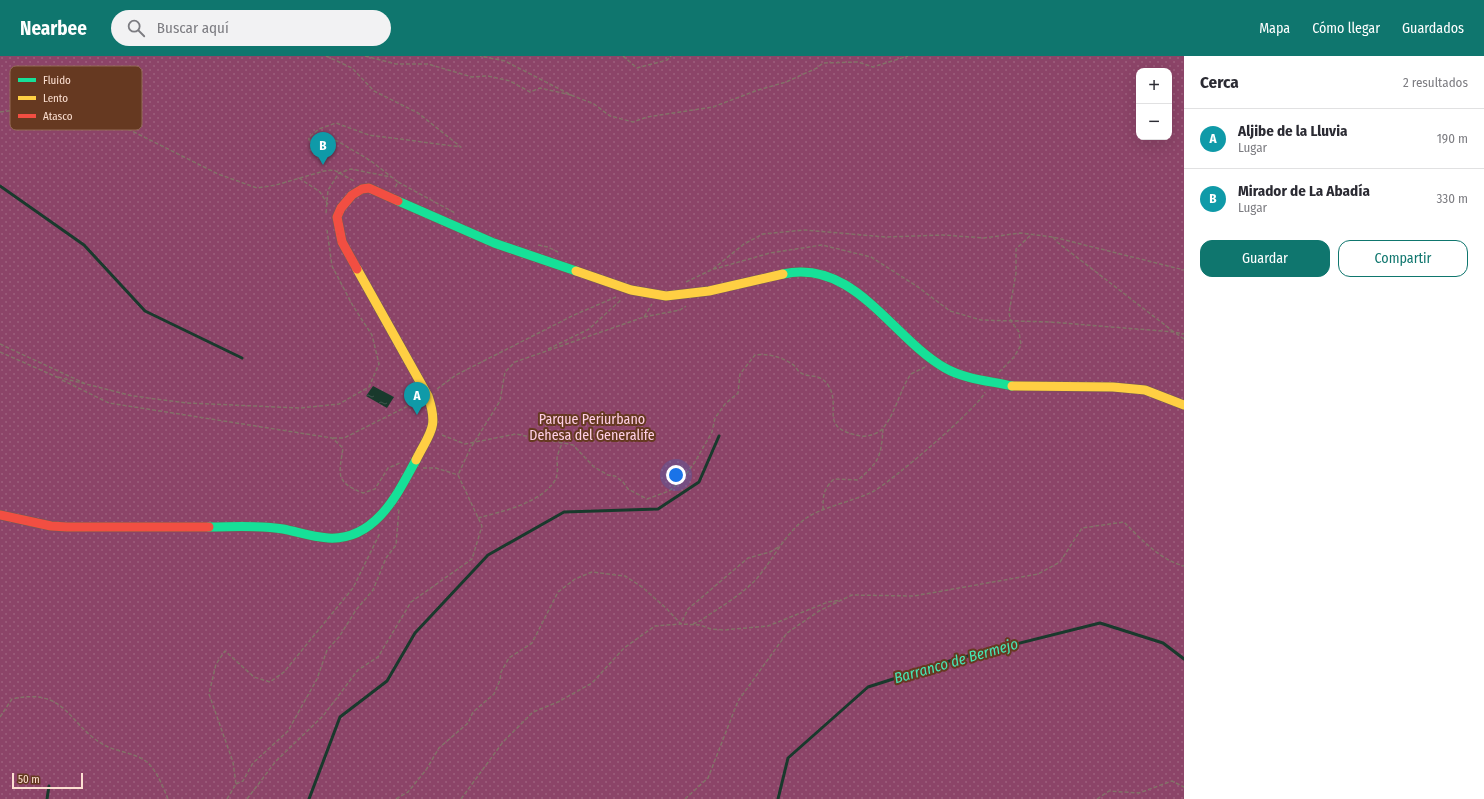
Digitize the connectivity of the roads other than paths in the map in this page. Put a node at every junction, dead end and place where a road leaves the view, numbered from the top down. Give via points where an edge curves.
1 (1184, 405) edge
2 (0, 515) edge

1 - 2 street via 1145,390 1113,387 1017,387 965,376 945,368 919,349 881,312 848,286 835,279 807,271 792,272 709,291 657,295 631,290 494,243 369,188 352,195 341,208 337,217 342,242 428,396 434,425 379,518 354,535 335,538 257,527 51,526

